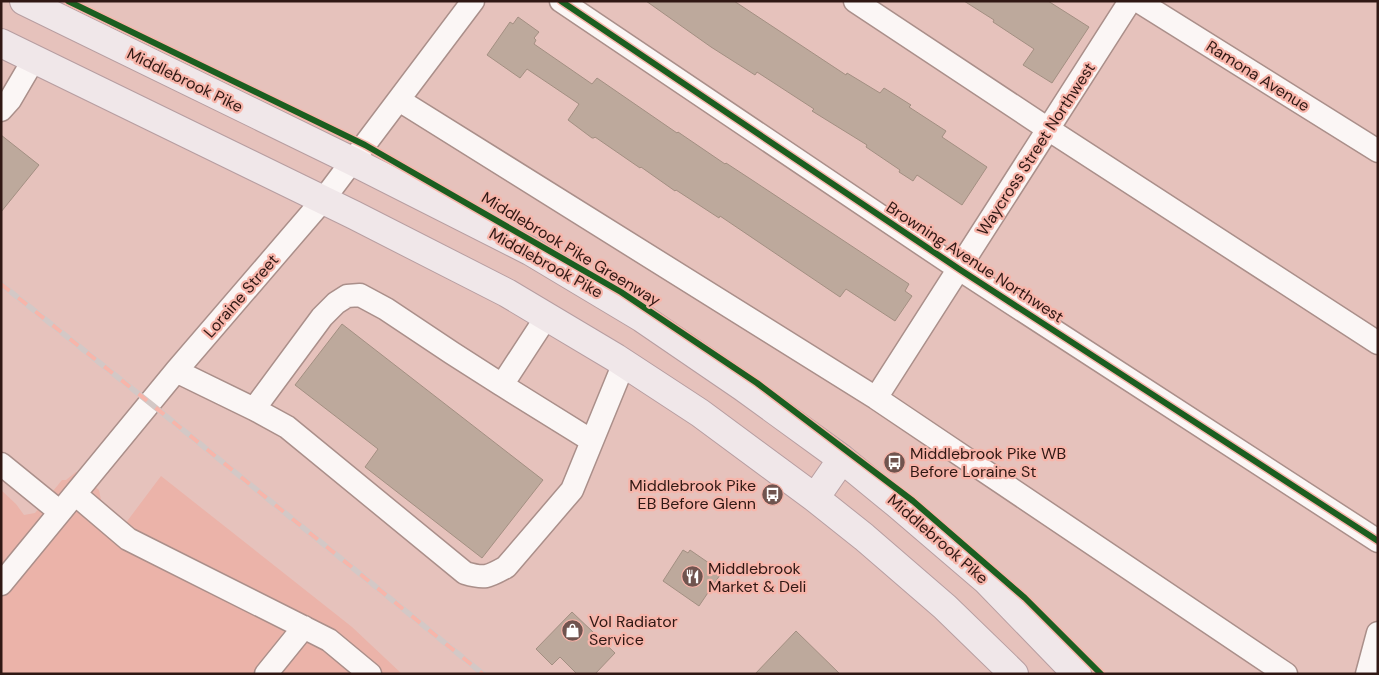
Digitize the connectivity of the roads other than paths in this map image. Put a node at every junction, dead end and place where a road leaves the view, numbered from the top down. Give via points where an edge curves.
1 (473, 1) edge
2 (561, 1) edge
3 (855, 1) edge
4 (1130, 1) edge
5 (1138, 1) edge
6 (27, 2) edge
7 (1, 43) edge
8 (34, 59) junction
9 (399, 100) junction
10 (1, 110) edge
11 (1048, 129) junction
12 (1378, 151) edge
13 (352, 161) junction
14 (323, 200) junction
15 (959, 269) junction
16 (547, 316) junction
17 (1378, 344) edge
18 (624, 363) junction
19 (176, 371) junction
20 (502, 384) junction
21 (876, 398) junction
22 (254, 409) junction
23 (592, 441) junction
24 (842, 459) junction
25 (1, 464) edge
26 (75, 494) junction
27 (814, 498) junction
28 (60, 512) junction
29 (1378, 541) edge
30 (1, 584) edge
31 (304, 627) junction
32 (1378, 632) edge
33 (266, 674) edge
34 (370, 674) edge
35 (1014, 674) edge
36 (1077, 674) edge
37 (1286, 674) edge
38 (1367, 674) edge

1 - 9 street, Loraine Street
2 - 15 street, Browning Avenue Northwest
3 - 11 street
4 - 11 street, Waycross Street Northwest
5 - 12 street, Ramona Avenue
6 - 13 main road, Middlebrook Pike
7 - 8 main road
8 - 10 street
8 - 14 main road
9 - 13 street, Loraine Street
9 - 21 street
11 - 15 street, Waycross Street Northwest
11 - 17 street
13 - 14 street, Loraine Street
13 - 24 main road, Middlebrook Pike via 530,251 642,318
14 - 16 main road
14 - 19 street, Loraine Street
15 - 21 street, Waycross Street Northwest
15 - 29 street, Browning Avenue Northwest
16 - 18 main road
16 - 20 street
18 - 23 street
18 - 27 main road via 700,413
19 - 22 street
19 - 26 street, Loraine Street
20 - 22 street via 378,304 360,295 347,296 322,318
20 - 23 street
21 - 37 street
22 - 23 street via 287,426 465,573 480,578 506,567 572,490
24 - 27 main road
24 - 36 main road, Middlebrook Pike via 986,580
25 - 28 street
26 - 28 street, Loraine Street
26 - 31 street via 128,539
27 - 35 main road via 945,607
28 - 30 street, Loraine Street
31 - 33 street
31 - 34 street via 329,640
32 - 38 street

